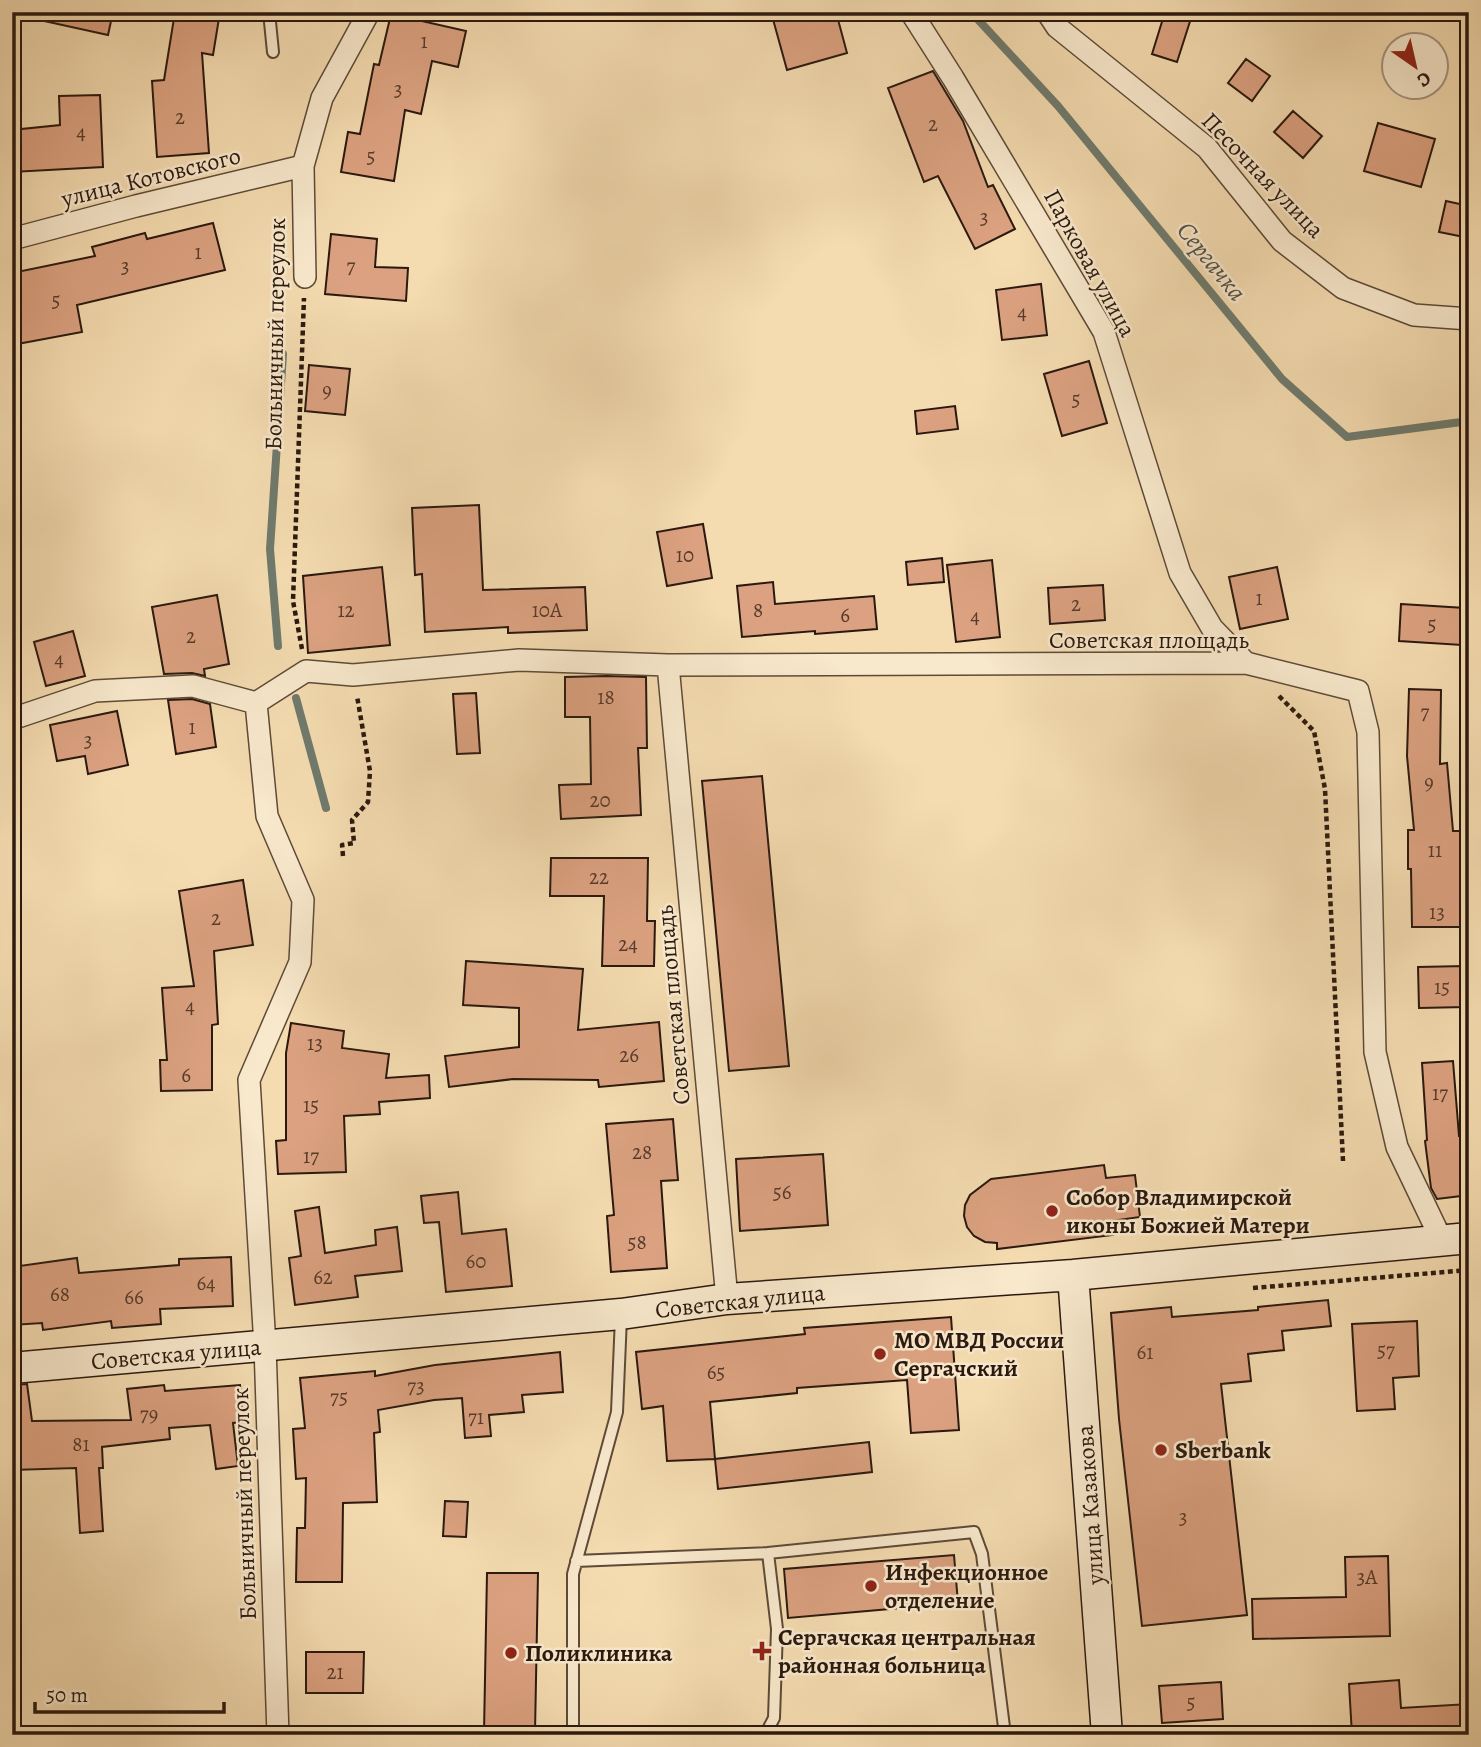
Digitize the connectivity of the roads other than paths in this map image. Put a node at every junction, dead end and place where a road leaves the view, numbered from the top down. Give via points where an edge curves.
1 (269, 12) edge
2 (369, 12) edge
3 (911, 12) edge
4 (1047, 12) edge
5 (273, 52) dead end
6 (303, 166) junction
7 (12, 239) edge
8 (305, 277) road end
9 (1469, 319) edge
10 (1246, 663) junction
11 (668, 665) junction
12 (256, 703) junction
13 (12, 719) edge
14 (1455, 1239) edge
15 (1073, 1275) junction
16 (727, 1299) junction
17 (621, 1314) junction
18 (265, 1346) junction
19 (12, 1368) edge
20 (768, 1553) junction
21 (576, 1560) junction
22 (278, 1735) edge
23 (573, 1735) edge
24 (765, 1735) edge
25 (1005, 1735) edge
26 (1107, 1735) edge

1 - 5 lane
2 - 6 street, Больничный переулок via 322,98
3 - 10 street, Парковая улица via 1104,332 1180,573 1212,628
4 - 9 street, Песочная улица via 1057,27 1207,148 1282,241 1343,288 1414,315
6 - 7 street, улица Котовского
6 - 8 street, Больничный переулок
10 - 11 street, Советская площадь
10 - 14 street, Советская площадь via 1358,691 1368,732 1375,1052 1397,1147
11 - 12 street, Советская площадь via 519,660 353,675 306,671
11 - 16 street, Советская площадь
12 - 13 street via 193,687 95,691
12 - 18 street, Больничный переулок via 267,816 303,900 300,962 249,1080
14 - 15 main road, Советская улица
15 - 16 main road, Советская улица
15 - 26 main road, улица Казакова
16 - 17 main road, Советская улица
17 - 18 main road, Советская улица
17 - 21 lane via 617,1412
18 - 19 main road, Советская улица
18 - 22 street, Больничный переулок
20 - 21 lane
20 - 24 lane via 777,1629 774,1718
20 - 25 lane via 974,1532 982,1554
21 - 23 lane

